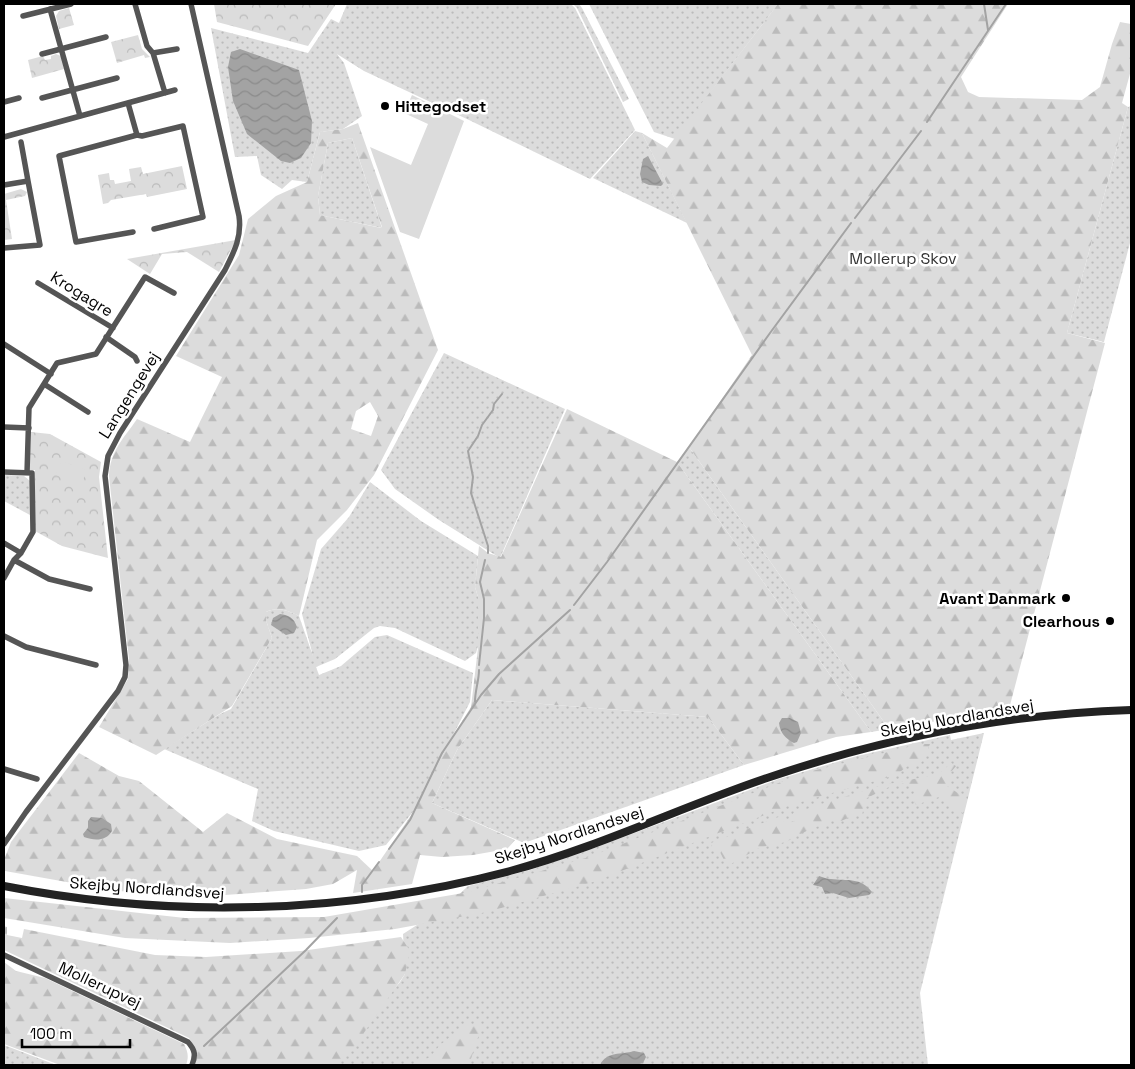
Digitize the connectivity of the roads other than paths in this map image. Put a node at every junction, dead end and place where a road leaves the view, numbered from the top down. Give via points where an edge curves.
1 (72, 4) edge
2 (135, 4) edge
3 (191, 4) edge
4 (50, 10) junction
5 (23, 16) dead end
6 (106, 37) dead end
7 (61, 49) junction
8 (177, 49) dead end
9 (153, 53) junction
10 (42, 54) dead end
11 (117, 78) dead end
12 (73, 90) junction
13 (175, 90) dead end
14 (165, 93) junction
15 (19, 98) dead end
16 (42, 98) dead end
17 (4, 102) edge
18 (128, 103) junction
19 (80, 116) junction
20 (137, 134) junction
21 (4, 137) edge
22 (21, 142) dead end
23 (28, 181) junction
24 (4, 185) edge
25 (154, 228) dead end
26 (133, 232) dead end
27 (4, 248) edge
28 (38, 282) dead end
29 (174, 293) dead end
30 (112, 328) junction
31 (106, 338) junction
32 (4, 344) edge
33 (137, 361) dead end
34 (51, 374) junction
35 (44, 384) junction
36 (88, 412) dead end
37 (4, 427) edge
38 (29, 428) junction
39 (4, 472) edge
40 (27, 473) junction
41 (4, 543) edge
42 (21, 553) junction
43 (14, 560) junction
44 (4, 578) edge
45 (90, 589) dead end
46 (4, 636) edge
47 (96, 665) dead end
48 (1131, 710) edge
49 (4, 769) edge
50 (37, 779) dead end
51 (4, 844) edge
52 (4, 886) edge
53 (4, 955) edge
54 (192, 1065) edge

1 - 4 street
2 - 9 street via 146,46
3 - 51 street, Langengevej via 239,216 239,240 225,270 108,456 105,476 126,665 122,685
4 - 5 street
4 - 7 street
6 - 7 street
7 - 10 street
7 - 12 street
8 - 9 street
9 - 14 street
11 - 12 street
12 - 16 street
12 - 19 street
13 - 14 street
14 - 18 street
15 - 17 street
18 - 19 street
18 - 20 street
19 - 21 street
20 - 25 street via 142,136 183,126 203,217
20 - 26 street via 58,156 76,242
22 - 23 street
23 - 24 street
23 - 27 street via 40,245
28 - 30 street, Krogagre
29 - 30 street, Krogagre via 145,277
30 - 31 street, Krogagre
31 - 33 street, Krogagre
31 - 34 street, Krogagre via 96,354 57,363
32 - 34 street
34 - 35 street, Krogagre
35 - 36 street
35 - 38 street, Krogagre via 29,408
37 - 38 street
38 - 40 street, Krogagre
39 - 40 street
40 - 42 street, Krogagre via 32,473 32,532
41 - 42 street
42 - 43 street, Krogagre
43 - 44 street, Krogagre
43 - 45 street via 48,579
46 - 47 street via 26,647
48 - 52 street, Skejby Nordlandsvej via 985,724 872,747 764,778 554,858 458,884 393,895 313,905 184,907 105,901
49 - 50 street
53 - 54 street, Mollerupvej via 188,1042 195,1056

